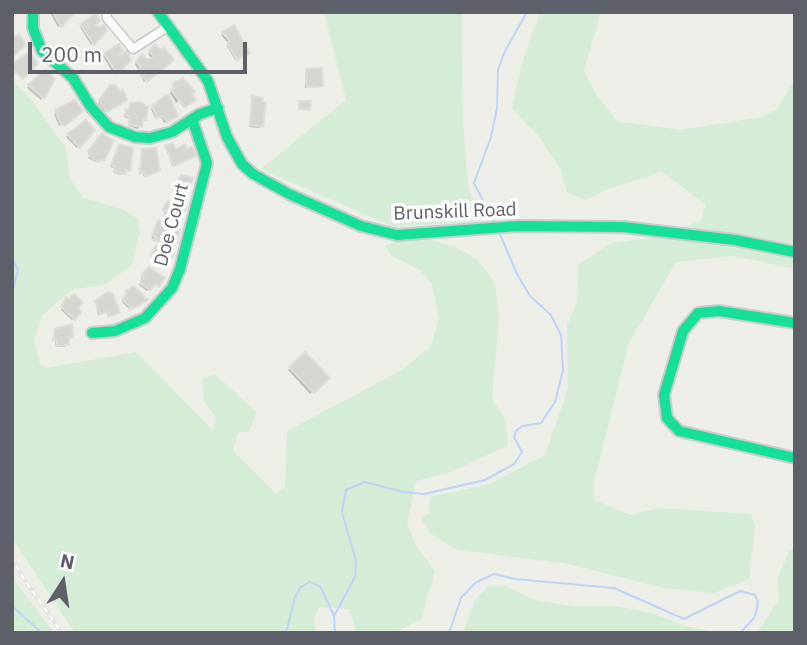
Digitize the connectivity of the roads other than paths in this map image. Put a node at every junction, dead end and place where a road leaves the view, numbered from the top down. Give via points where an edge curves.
1 (33, 12) edge
2 (106, 12) edge
3 (158, 12) edge
4 (169, 26) junction
5 (218, 108) junction
6 (192, 119) junction
7 (795, 251) edge
8 (795, 323) edge
9 (92, 333) dead end
10 (795, 458) edge

1 - 6 street via 33,28 42,51 72,78 110,127 150,138 172,132
2 - 4 street via 133,49
3 - 4 street, Brunskill Road
4 - 5 street, Brunskill Road via 208,81
5 - 6 street
5 - 7 street, Brunskill Road via 227,137 253,174 361,226 397,235 518,226 623,227
6 - 9 street, Doe Court via 207,163 172,288 145,318 115,331
8 - 10 street via 719,311 698,313 684,331 664,395 667,418 679,430

